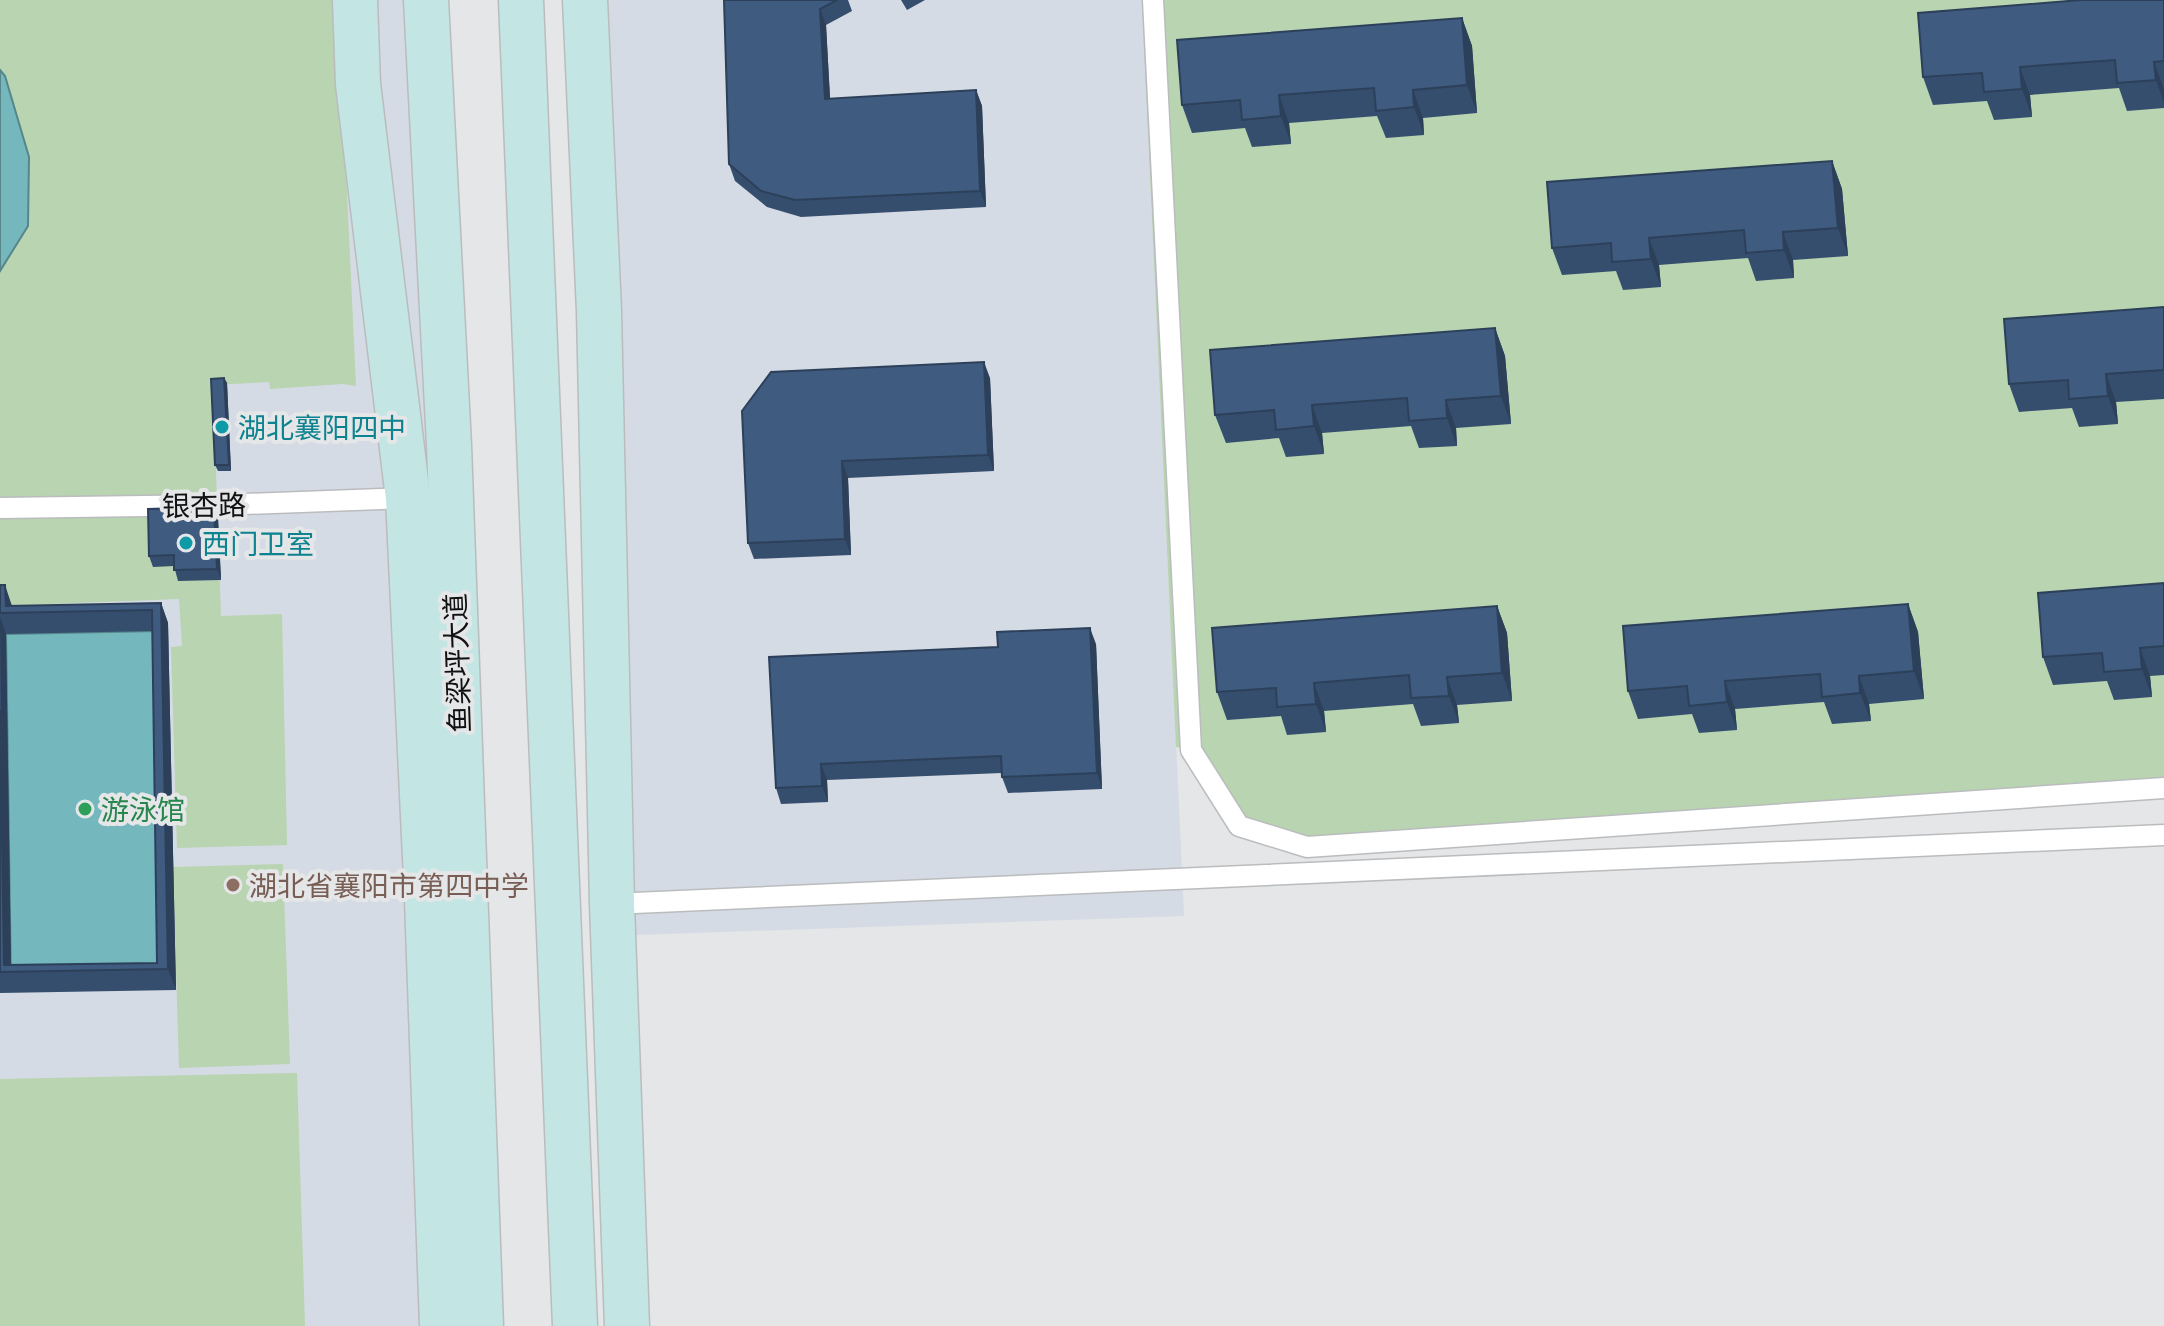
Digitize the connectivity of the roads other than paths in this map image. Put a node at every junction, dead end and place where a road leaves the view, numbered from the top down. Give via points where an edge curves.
1 (355, 0) edge
2 (426, 0) edge
3 (521, 0) edge
4 (585, 0) edge
5 (1153, 0) edge
6 (408, 498) junction
7 (0, 508) edge
8 (2164, 788) edge
9 (1615, 825) junction
10 (2164, 835) edge
11 (1617, 859) junction
12 (612, 904) junction
13 (442, 1326) edge
14 (481, 1326) edge
15 (575, 1326) edge
16 (627, 1326) edge

1 - 6 street via 358,84
2 - 14 street, 鱼梁坪大道 via 449,445
3 - 15 street
4 - 12 street via 599,311
5 - 9 lane via 1191,750 1239,826 1307,847
6 - 7 lane, 银杏路
6 - 13 street
8 - 9 lane
9 - 11 lane
10 - 11 lane
11 - 12 lane
12 - 16 street

